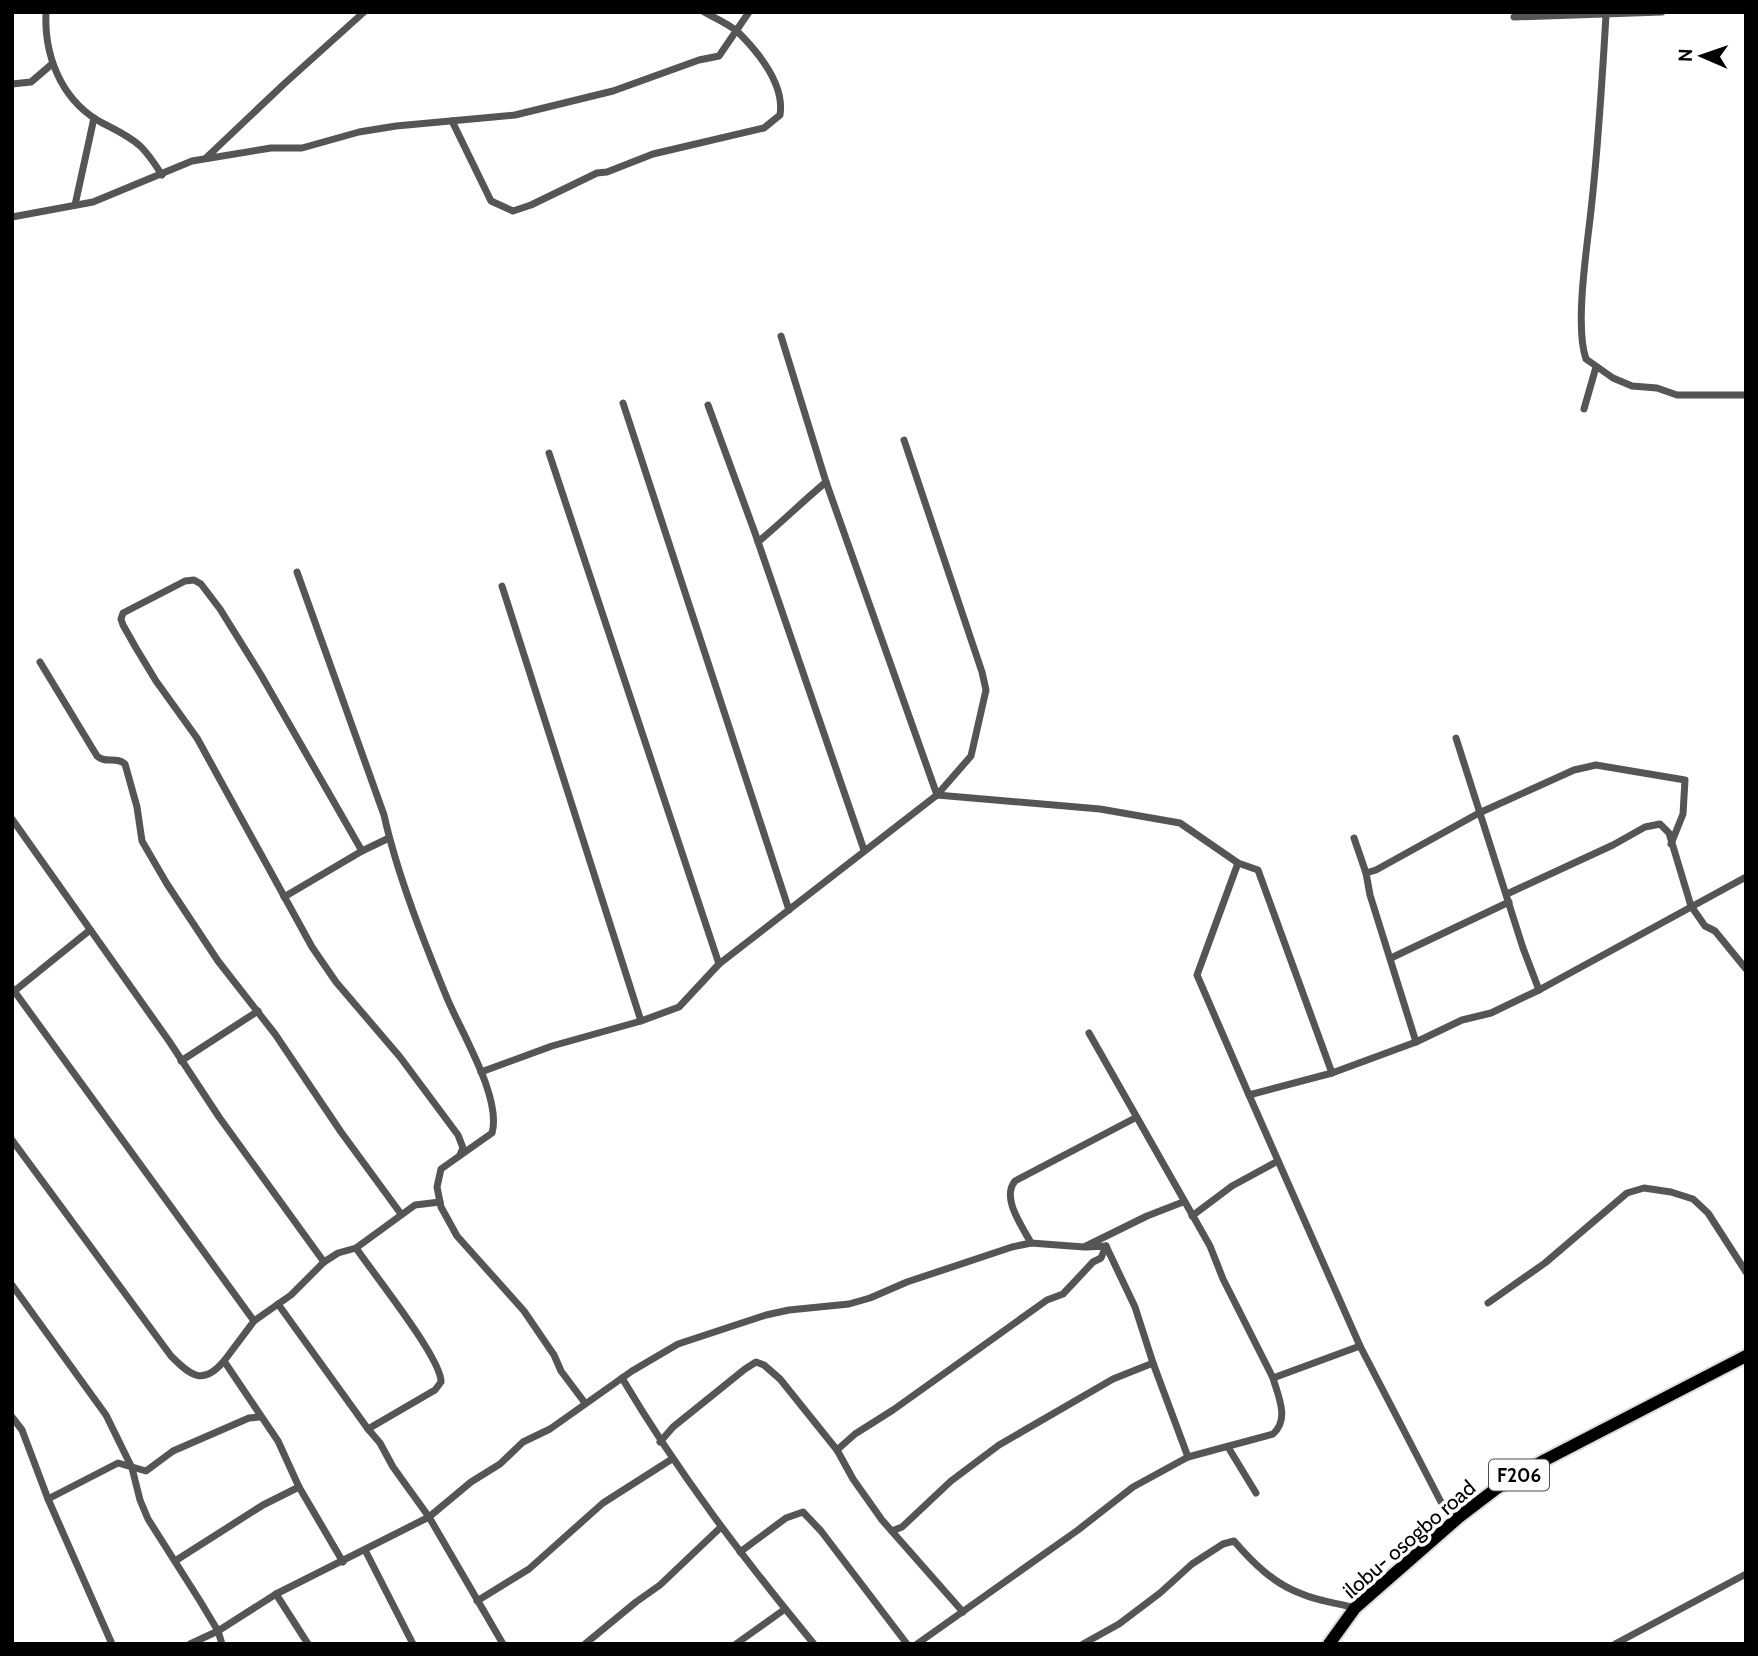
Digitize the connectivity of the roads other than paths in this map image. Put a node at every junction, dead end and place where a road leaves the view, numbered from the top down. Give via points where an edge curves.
1 (46, 12) edge
2 (364, 12) edge
3 (704, 12) edge
4 (748, 12) edge
5 (1662, 12) edge
6 (1606, 15) junction
7 (1514, 17) dead end
8 (736, 31) junction
9 (52, 64) junction
10 (12, 84) edge
11 (94, 118) junction
12 (452, 121) junction
13 (207, 158) junction
14 (162, 174) junction
15 (75, 205) junction
16 (12, 217) edge
17 (781, 336) dead end
18 (1596, 367) junction
19 (1746, 395) edge
20 (623, 403) dead end
21 (708, 405) dead end
22 (1584, 409) dead end
23 (904, 440) dead end
24 (549, 453) dead end
25 (826, 482) junction
26 (758, 542) junction
27 (297, 572) dead end
28 (502, 586) dead end
29 (40, 662) dead end
30 (1456, 738) dead end
31 (937, 795) junction
32 (1479, 813) junction
33 (12, 819) edge
34 (389, 838) junction
35 (1354, 838) dead end
36 (1671, 844) junction
37 (864, 850) junction
38 (362, 851) junction
39 (1238, 863) junction
40 (1366, 873) junction
41 (1746, 877) edge
42 (284, 897) junction
43 (1508, 898) junction
44 (1690, 906) junction
45 (789, 910) junction
46 (90, 930) junction
47 (1391, 958) junction
48 (719, 964) junction
49 (1746, 969) edge
50 (1539, 990) junction
51 (13, 991) edge
52 (258, 1011) junction
53 (641, 1021) junction
54 (1089, 1034) dead end
55 (1416, 1042) junction
56 (181, 1061) junction
57 (481, 1072) junction
58 (1332, 1073) junction
59 (1249, 1095) junction
60 (1135, 1118) junction
61 (12, 1140) edge
62 (460, 1155) junction
63 (1278, 1161) junction
64 (440, 1202) junction
65 (1183, 1202) junction
66 (401, 1214) junction
67 (1192, 1216) junction
68 (1104, 1237) junction
69 (1031, 1243) junction
70 (1106, 1246) junction
71 (1084, 1247) junction
72 (356, 1248) junction
73 (324, 1262) junction
74 (1746, 1272) edge
75 (12, 1285) edge
76 (1488, 1303) dead end
77 (278, 1304) junction
78 (254, 1321) junction
79 (1360, 1346) junction
80 (1746, 1356) edge
81 (225, 1361) junction
82 (1153, 1363) junction
83 (622, 1378) junction
84 (1273, 1378) junction
85 (585, 1403) junction
86 (12, 1417) edge
87 (260, 1417) junction
88 (368, 1429) junction
89 (660, 1442) junction
90 (1228, 1447) junction
91 (837, 1450) junction
92 (1188, 1457) junction
93 (672, 1459) junction
94 (132, 1468) junction
95 (299, 1487) junction
96 (1256, 1493) dead end
97 (48, 1499) junction
98 (429, 1517) junction
99 (1459, 1517) junction
100 (721, 1527) junction
101 (892, 1531) junction
102 (365, 1550) junction
103 (740, 1552) junction
104 (175, 1561) junction
105 (343, 1562) junction
106 (1746, 1574) edge
107 (276, 1594) junction
108 (477, 1601) junction
109 (1355, 1608) junction
110 (785, 1609) junction
111 (963, 1612) junction
112 (218, 1631) junction
113 (112, 1644) edge
114 (190, 1644) edge
115 (222, 1644) edge
116 (308, 1644) edge
117 (413, 1644) edge
118 (503, 1644) edge
119 (585, 1644) edge
120 (736, 1644) edge
121 (814, 1644) edge
122 (907, 1644) edge
123 (917, 1644) edge
124 (1083, 1644) edge
125 (1329, 1644) edge
126 (1615, 1644) edge

1 - 9 street
2 - 13 street
3 - 8 street
4 - 8 street
5 - 6 street
6 - 7 street
6 - 18 street via 1582,334 1586,359
8 - 12 street via 719,57 613,91 515,115
8 - 12 street via 775,80 780,115 764,128 653,154 597,173 513,211 491,201
9 - 10 street via 31,82
9 - 11 street via 66,92
11 - 14 street via 138,144
11 - 15 street
12 - 13 street via 359,132 302,148
13 - 14 street
14 - 15 street
15 - 16 street
17 - 25 street
18 - 19 street via 1632,386 1677,395
18 - 22 street
20 - 45 street
21 - 26 street
23 - 31 street via 986,690 971,756
24 - 48 street
25 - 26 street
25 - 31 street
26 - 37 street
27 - 34 street
28 - 53 street
29 - 52 street via 97,756 125,764 145,849 218,961
30 - 32 street
31 - 37 street
31 - 39 street via 1100,809 1180,823
32 - 36 street via 1574,770 1596,765 1672,777 1685,780 1683,814
32 - 40 street
32 - 43 street
33 - 46 street
34 - 38 street
34 - 57 street via 447,997
35 - 40 street
36 - 43 street via 1665,827 1646,827
36 - 44 street
37 - 45 street
38 - 42 street
38 - 42 street via 261,675 201,584 185,581 122,613 123,625 136,648 188,722
39 - 58 street via 1258,870
39 - 59 street via 1197,975
40 - 47 street
41 - 44 street
42 - 62 street via 336,982 458,1135 463,1148
43 - 47 street
43 - 50 street
44 - 49 street
44 - 50 street
45 - 48 street
46 - 51 street
46 - 56 street
47 - 55 street
48 - 53 street via 679,1007
50 - 55 street
51 - 78 street
52 - 56 street
52 - 66 street
53 - 57 street
54 - 60 street
55 - 58 street
56 - 73 street
57 - 62 street via 495,1124 492,1133
58 - 59 street
59 - 63 street
60 - 65 street
60 - 69 street via 1010,1187 1009,1198
61 - 81 street via 186,1372 200,1377 214,1374
62 - 64 street via 441,1169
63 - 67 street via 1232,1186
63 - 79 street
64 - 66 street via 415,1205
64 - 85 street via 457,1236 524,1311
65 - 67 street
65 - 68 street
66 - 72 street
67 - 84 street
68 - 70 street
68 - 71 street
69 - 71 street
69 - 83 street via 870,1298 789,1310 695,1337
70 - 71 street
70 - 82 street via 1135,1307
70 - 91 street via 1101,1258 1063,1294 1047,1300
72 - 73 street
72 - 88 street via 442,1374 435,1390
73 - 77 street
74 - 76 street via 1708,1213 1693,1199 1644,1188 1627,1193
75 - 94 street via 106,1415
77 - 78 street
77 - 88 street
78 - 81 street
79 - 84 street
79 - 99 street via 1441,1502
80 - 99 main road, ilobu- osogbo road / F206 via 1545,1460
81 - 87 street
82 - 92 street
82 - 101 street via 1113,1379 999,1446
83 - 85 street
83 - 89 street
84 - 90 street via 1283,1416 1279,1429 1265,1438
85 - 98 street via 523,1442
86 - 97 street via 22,1430
87 - 94 street via 173,1451 146,1471
87 - 95 street via 278,1441
88 - 98 street
89 - 91 street via 757,1362 780,1378
89 - 93 street
90 - 92 street
90 - 96 street
91 - 101 street
92 - 111 street via 1133,1487
93 - 100 street
93 - 108 street via 603,1503 529,1569
94 - 97 street via 118,1463
94 - 104 street via 139,1500
95 - 104 street
95 - 105 street
97 - 113 street
98 - 102 street
98 - 108 street
99 - 109 main road, ilobu- osogbo road / F206
100 - 103 street
100 - 119 street via 660,1585
101 - 111 street
102 - 105 street
102 - 117 street
103 - 110 street
103 - 122 street via 786,1518 803,1512
104 - 112 street
105 - 107 street
106 - 126 street
107 - 112 street
107 - 116 street
108 - 118 street
109 - 124 street via 1301,1594 1273,1580 1234,1541 1192,1564 1119,1624
109 - 125 main road, ilobu- osogbo road / F206
110 - 120 street
110 - 121 street
111 - 123 street
112 - 114 street
112 - 115 street

